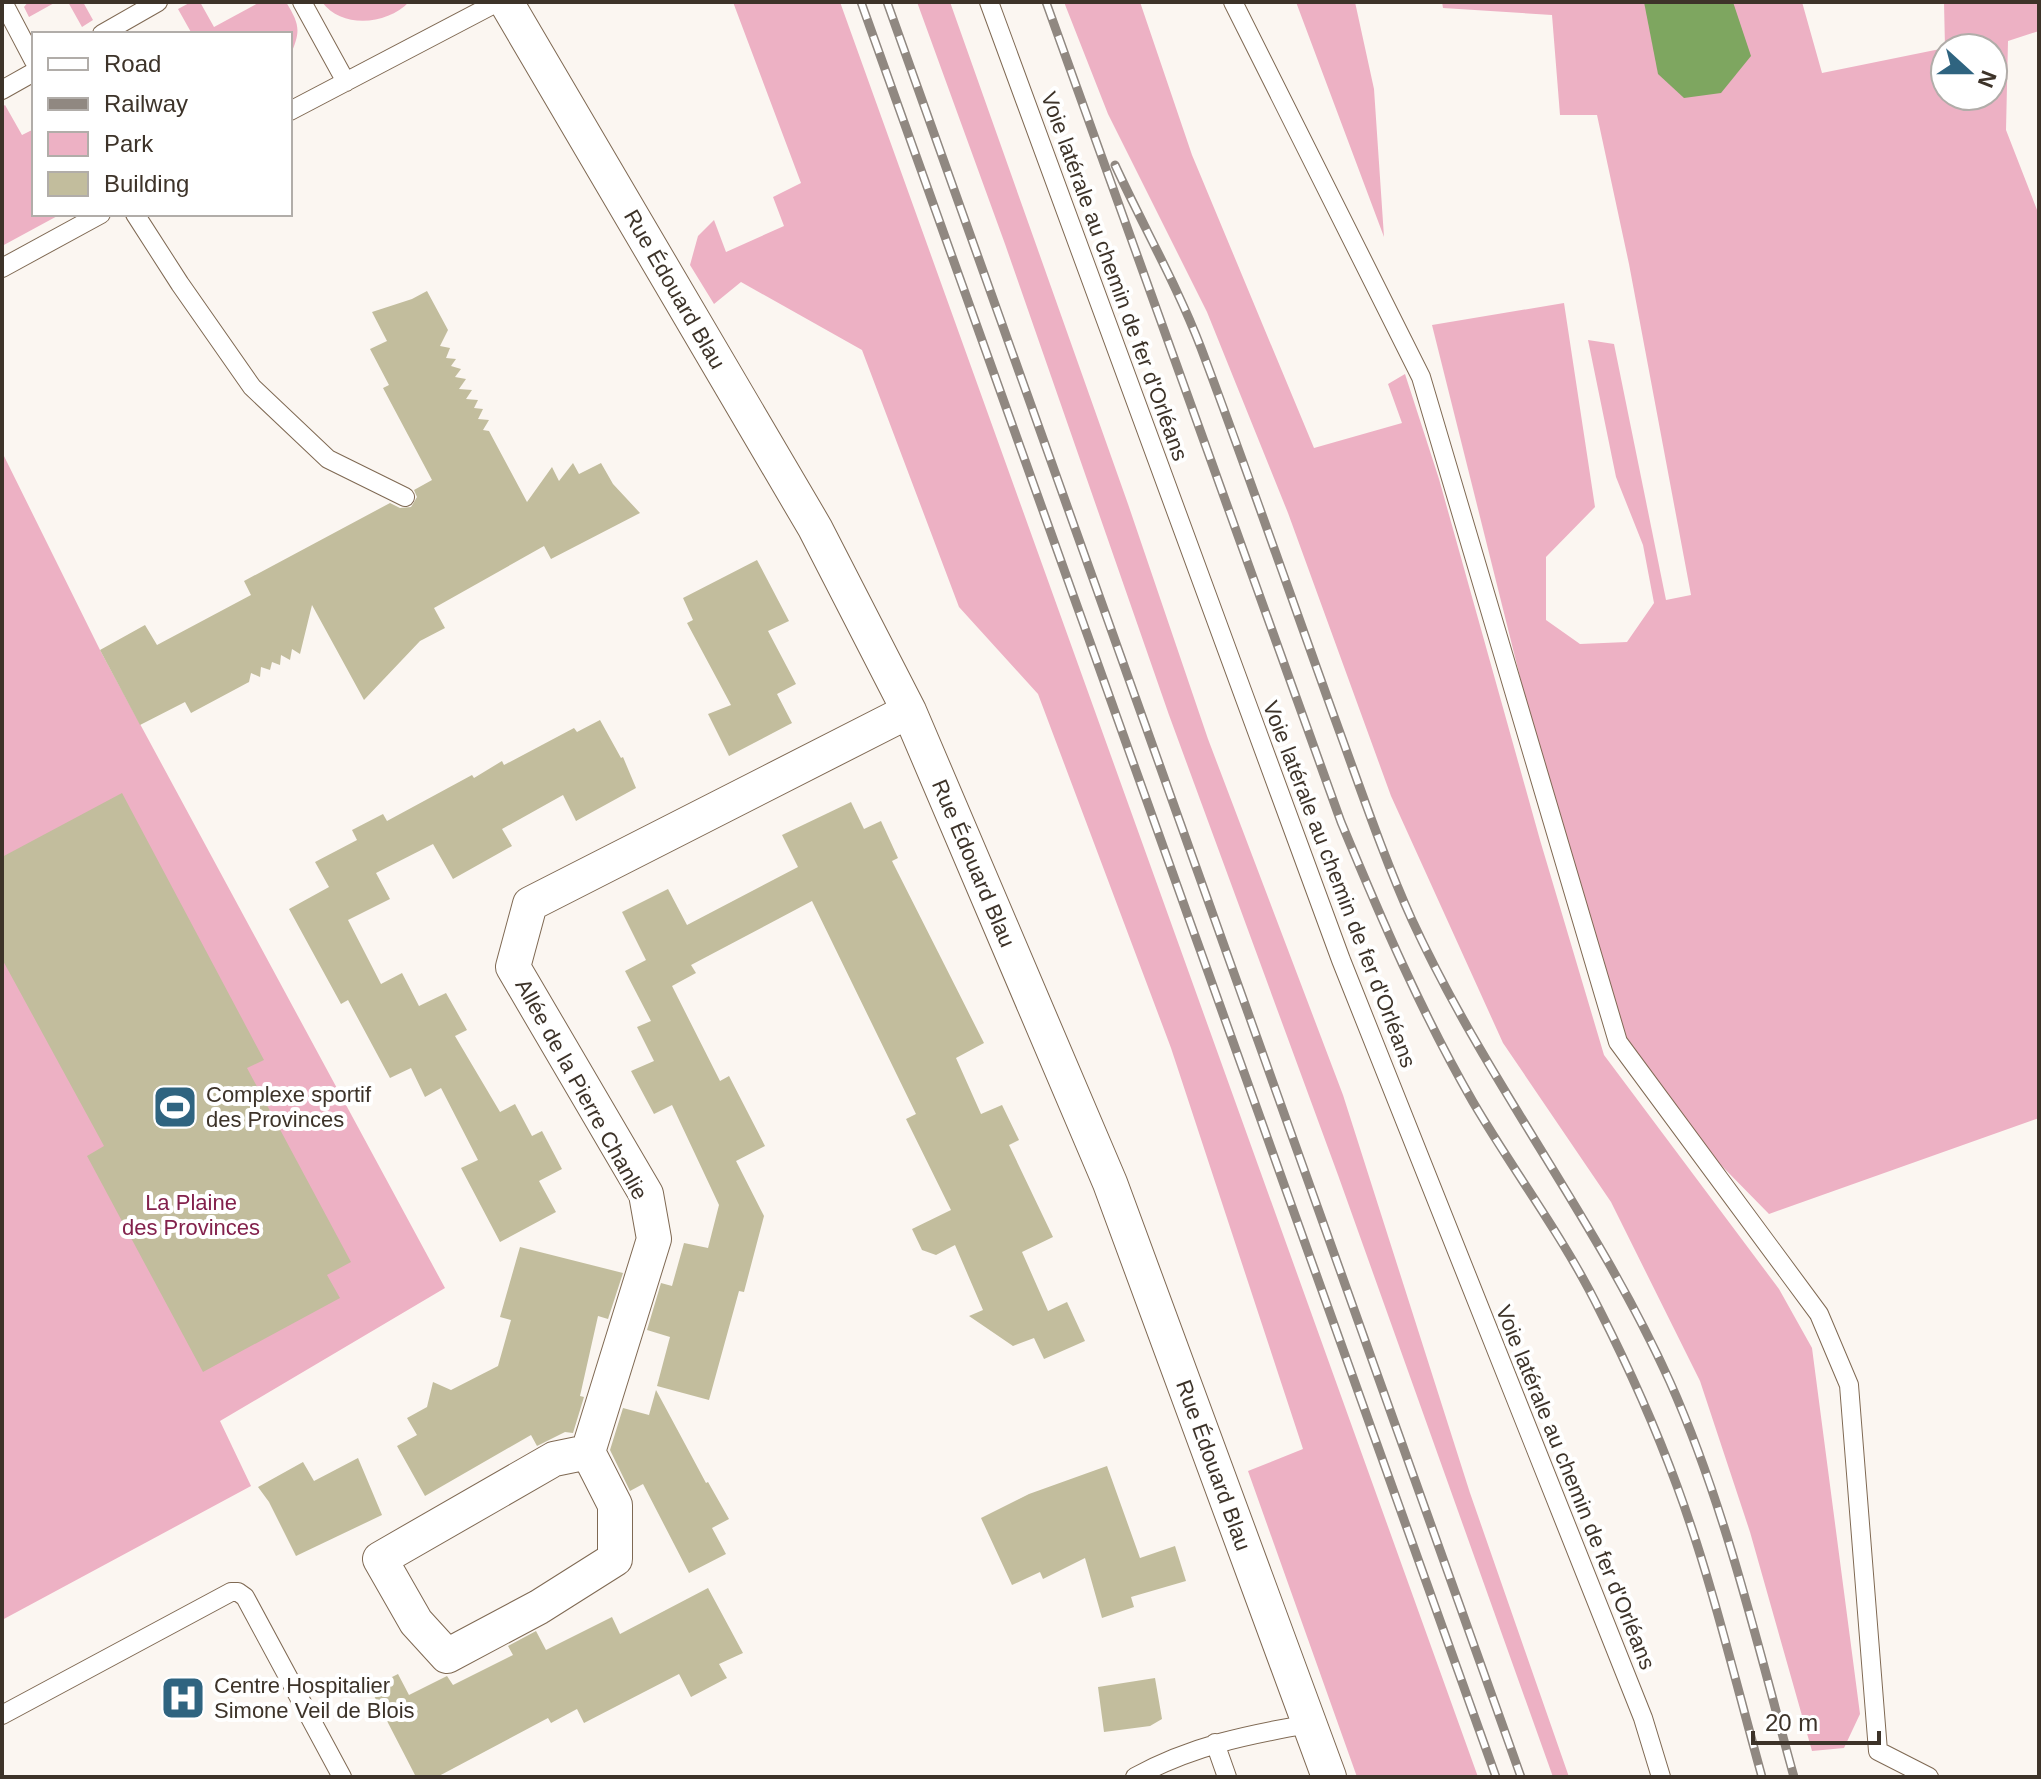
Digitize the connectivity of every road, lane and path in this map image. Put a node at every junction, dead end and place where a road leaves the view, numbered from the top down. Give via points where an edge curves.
1 (3, 2) edge
2 (158, 2) edge
3 (302, 2) edge
4 (498, 2) edge
5 (506, 2) edge
6 (989, 2) edge
7 (1233, 2) edge
8 (106, 32) edge
9 (32, 57) edge
10 (32, 73) edge
11 (346, 82) junction
12 (2, 90) edge
13 (292, 110) edge
14 (97, 216) edge
15 (136, 216) edge
16 (2, 268) edge
17 (405, 497) dead end
18 (909, 711) junction
19 (588, 1452) junction
20 (2, 1715) edge
21 (1309, 1724) junction
22 (1215, 1743) junction
23 (342, 1777) edge
24 (1135, 1777) edge
25 (1227, 1777) edge
26 (1329, 1777) edge
27 (1661, 1777) edge
28 (1929, 1777) edge

1 - 9 lane
2 - 8 lane
3 - 11 lane
4 - 11 lane
5 - 18 street, Rue Édouard Blau via 815,528
6 - 27 lane, Voie latérale au chemin de fer d'Orléans via 1341,960 1643,1718
7 - 28 lane via 1421,377 1618,1042 1819,1314 1849,1385 1878,1751
10 - 12 lane
11 - 13 lane
14 - 16 lane
15 - 17 lane via 252,387 328,459
18 - 19 street, Allée de la Pierre Chanlie via 530,904 513,967 646,1194 654,1239
18 - 21 street, Rue Édouard Blau via 1110,1183
19 - 19 street via 554,1459 380,1559 416,1622 447,1656 615,1559 615,1505
20 - 23 lane via 238,1592
21 - 22 lane
21 - 26 street, Rue Édouard Blau
22 - 24 lane
22 - 25 lane

